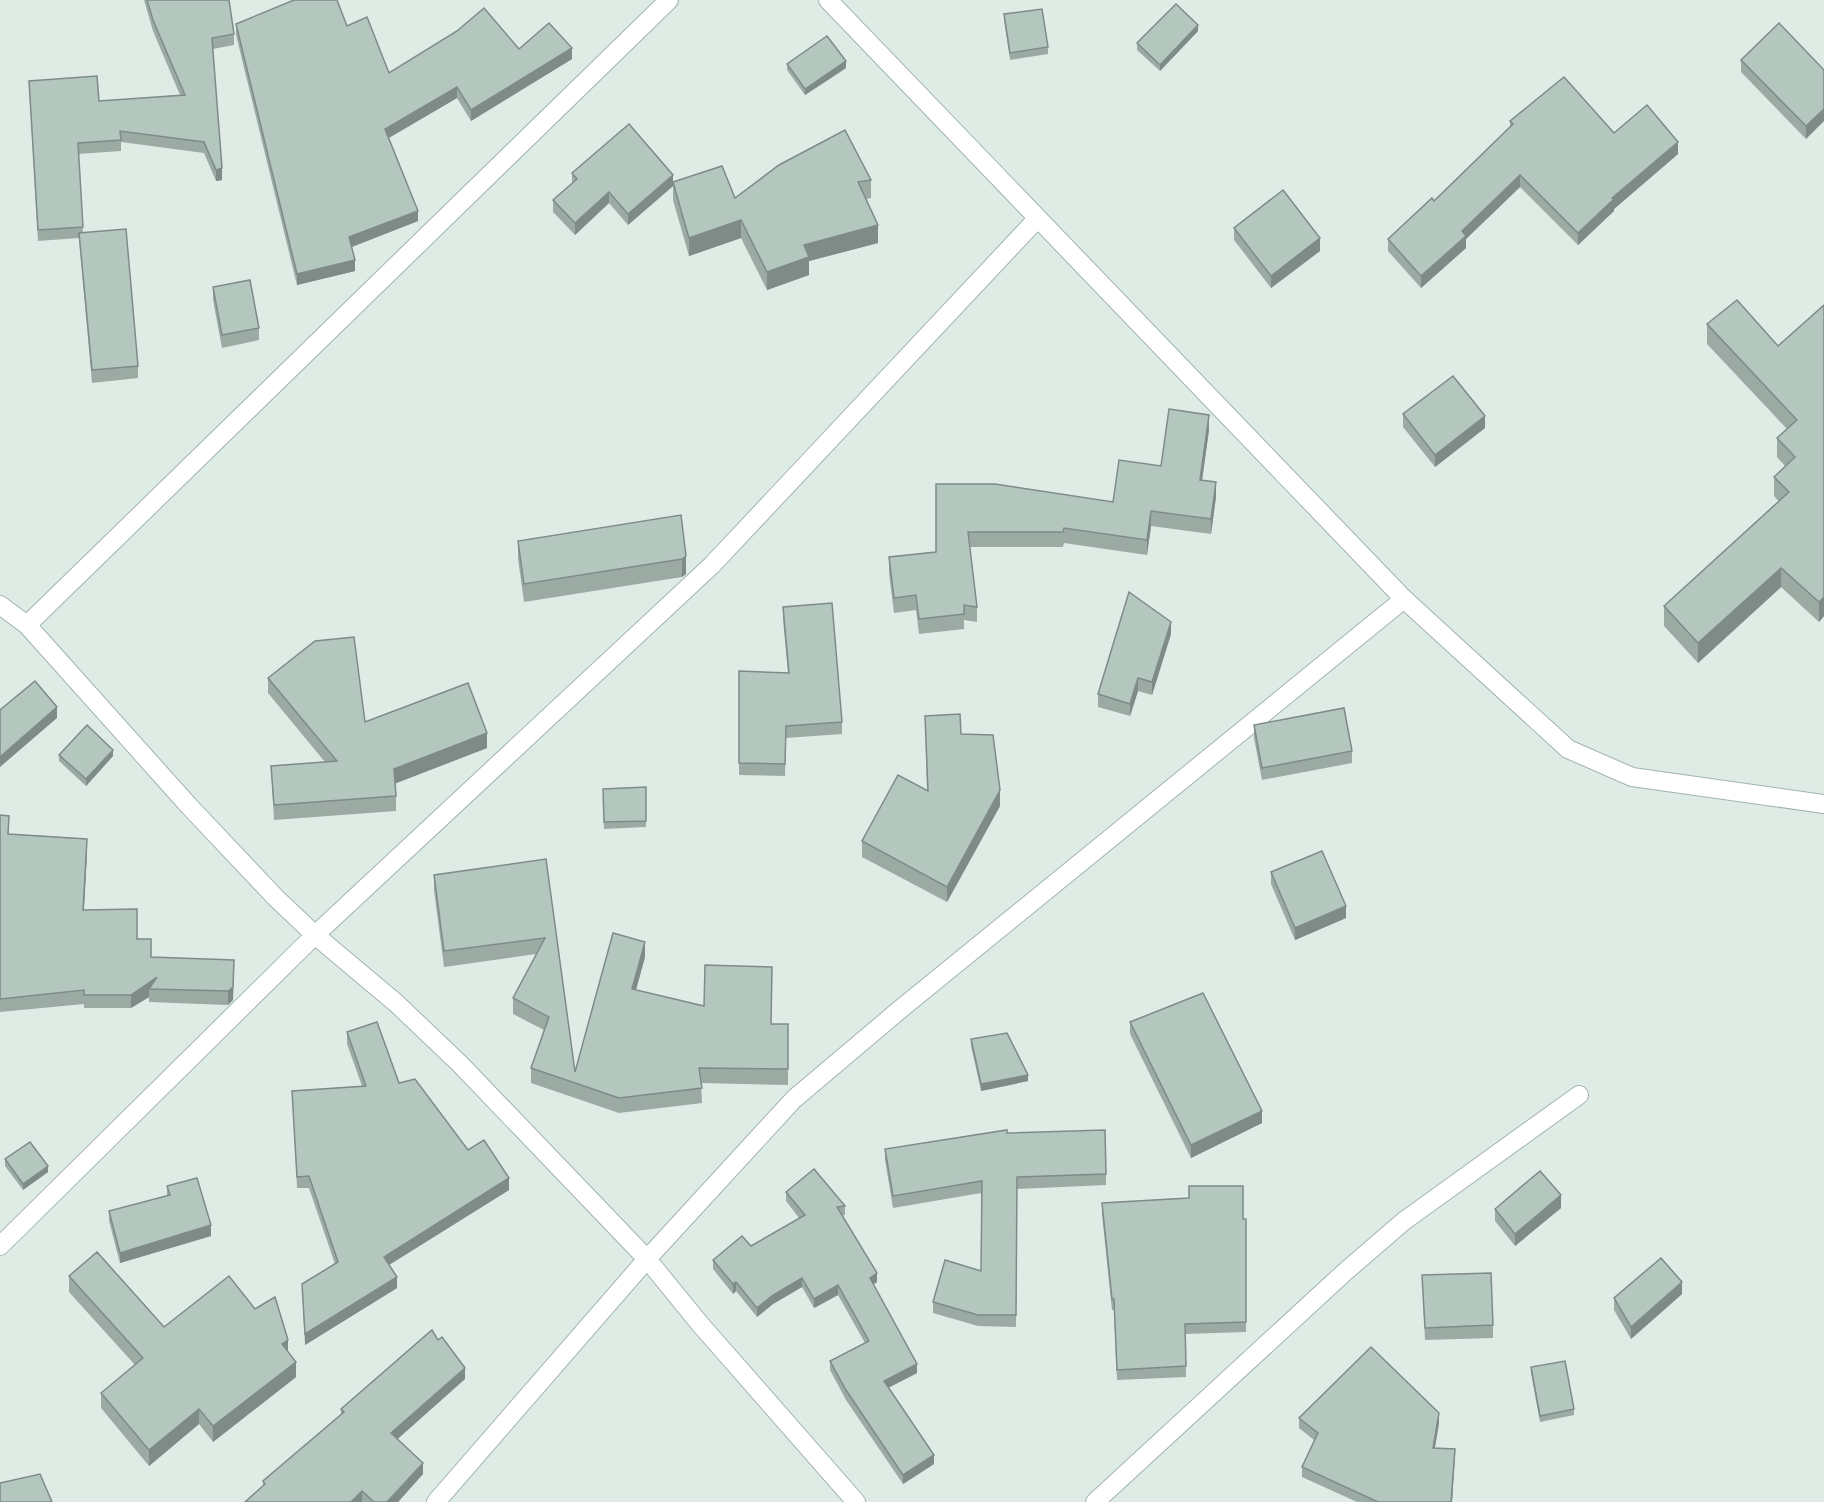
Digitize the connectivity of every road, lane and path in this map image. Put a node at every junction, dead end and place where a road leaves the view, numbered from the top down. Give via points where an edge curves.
1 (669, 0) edge
2 (828, 0) edge
3 (1037, 219) junction
4 (1404, 599) junction
5 (0, 605) edge
6 (27, 625) junction
7 (1824, 804) edge
8 (315, 935) junction
9 (1579, 1095) dead end
10 (0, 1246) edge
11 (647, 1259) junction
12 (436, 1502) edge
13 (856, 1502) edge
14 (1095, 1502) edge

1 - 6 street
2 - 3 street
3 - 4 street
3 - 8 street via 712,565
4 - 7 street via 1568,749 1632,777
4 - 11 street via 794,1099
5 - 6 street
6 - 8 street via 189,806
8 - 10 street
8 - 11 street via 396,1003 460,1064
9 - 14 street via 1404,1221
11 - 12 street
11 - 13 street

